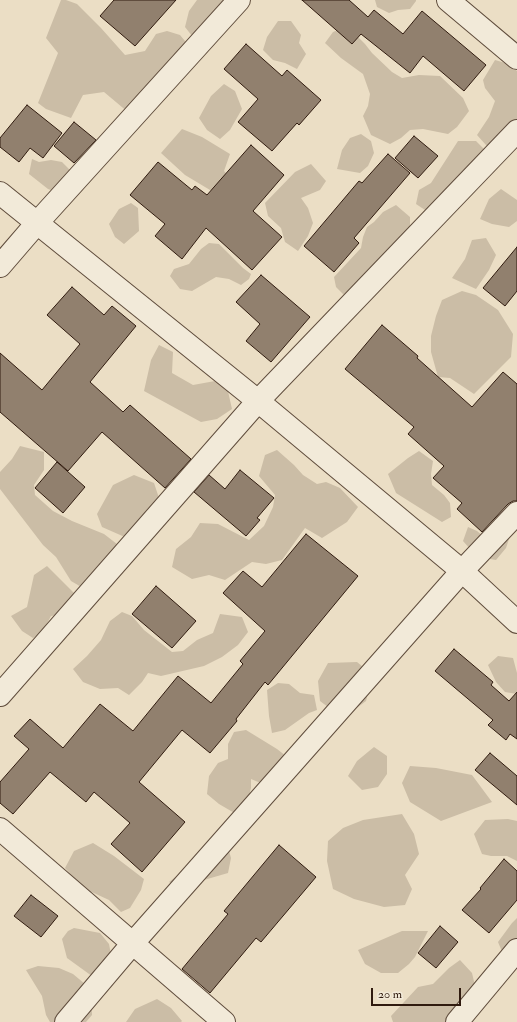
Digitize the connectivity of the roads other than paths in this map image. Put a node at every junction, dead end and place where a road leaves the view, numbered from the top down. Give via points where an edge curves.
1 (239, 0) edge
2 (448, 0) edge
3 (517, 58) edge
4 (517, 131) edge
5 (0, 193) edge
6 (37, 223) junction
7 (0, 266) edge
8 (258, 401) junction
9 (517, 513) edge
10 (462, 571) junction
11 (517, 622) edge
12 (0, 695) edge
13 (0, 829) edge
14 (133, 943) junction
15 (517, 950) edge
16 (66, 1022) edge
17 (224, 1022) edge
18 (457, 1022) edge

1 - 6 street
2 - 3 street
4 - 8 street
5 - 6 street
6 - 7 street
6 - 8 street
8 - 10 street
8 - 12 street
9 - 10 street
10 - 11 street
10 - 14 street
13 - 14 street
14 - 16 street
14 - 17 street
15 - 18 street

